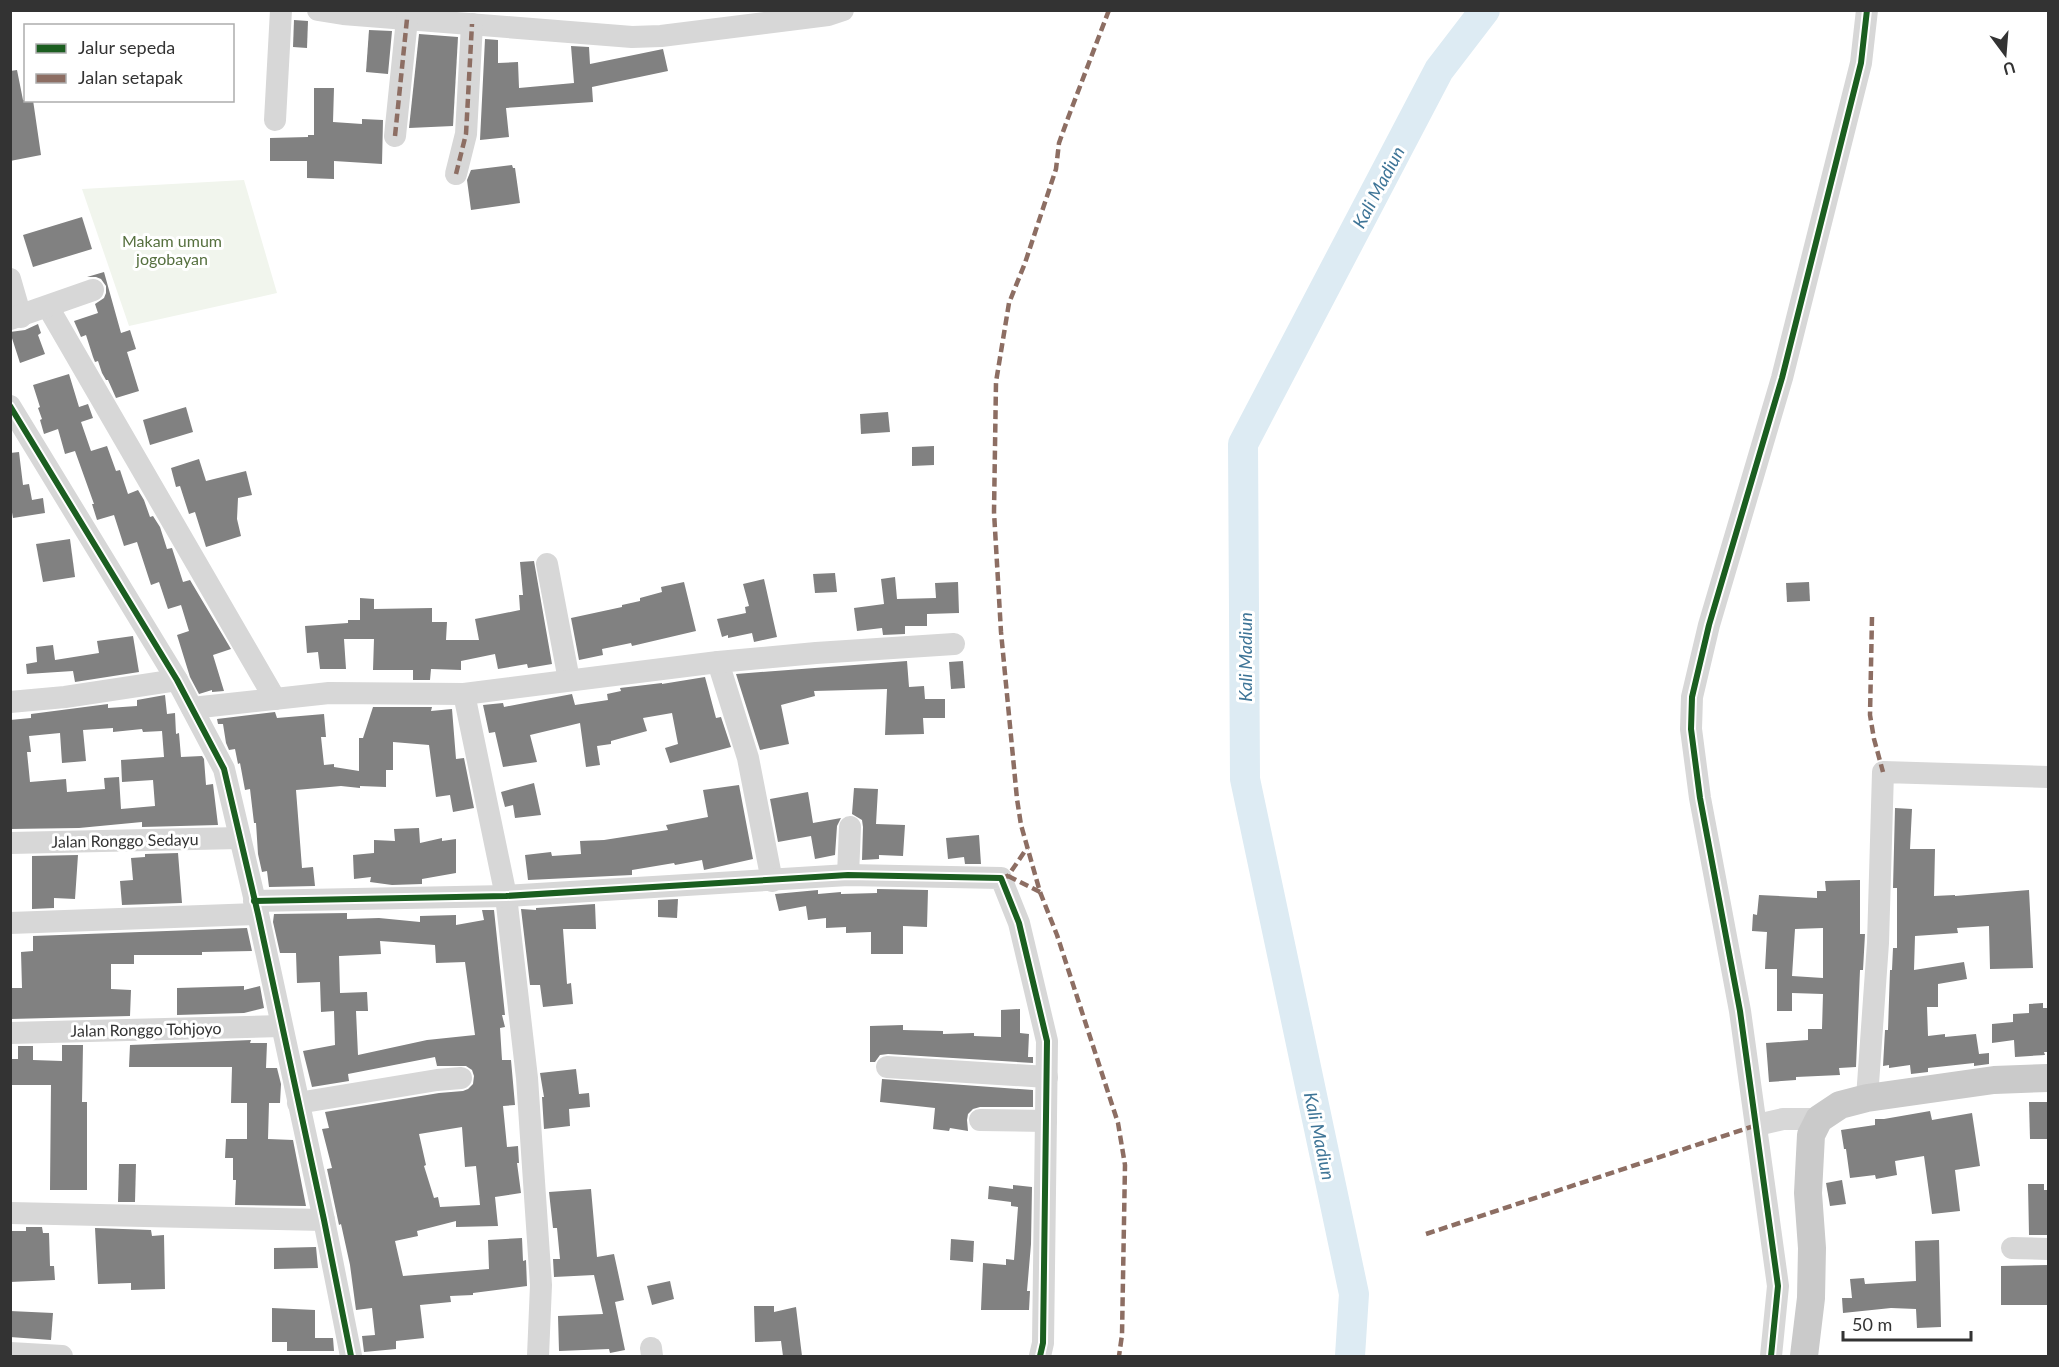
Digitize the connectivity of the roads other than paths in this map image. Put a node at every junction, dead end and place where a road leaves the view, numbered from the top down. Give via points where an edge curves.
1 (281, 10) edge
2 (318, 10) edge
3 (843, 10) edge
4 (1867, 10) edge
5 (407, 19) junction
6 (472, 24) junction
7 (275, 120) dead end
8 (395, 136) dead end
9 (456, 174) dead end
10 (10, 279) edge
11 (93, 290) dead end
12 (48, 307) junction
13 (16, 318) edge
14 (10, 406) edge
15 (547, 564) dead end
16 (954, 644) dead end
17 (718, 662) junction
18 (177, 680) junction
19 (569, 680) junction
20 (464, 694) junction
21 (274, 699) junction
22 (10, 702) edge
23 (192, 708) junction
24 (2049, 777) edge
25 (850, 827) dead end
26 (240, 838) junction
27 (10, 843) edge
28 (848, 875) junction
29 (772, 881) junction
30 (506, 896) junction
31 (256, 907) junction
32 (10, 923) edge
33 (281, 1026) junction
34 (10, 1032) edge
35 (887, 1067) dead end
36 (1047, 1077) junction
37 (461, 1078) dead end
38 (2049, 1078) edge
39 (1867, 1098) junction
40 (298, 1103) junction
41 (980, 1119) dead end
42 (1819, 1119) junction
43 (1046, 1121) junction
44 (1756, 1125) junction
45 (10, 1212) edge
46 (324, 1220) junction
47 (2012, 1248) dead end
48 (2049, 1249) edge
49 (10, 1353) edge
50 (62, 1356) edge
51 (351, 1356) edge
52 (538, 1356) edge
53 (1041, 1356) edge
54 (1771, 1356) edge
55 (1804, 1356) edge

1 - 7 street
2 - 5 street
3 - 6 street via 661,36 610,36
4 - 44 street via 1861,63 1782,378 1708,625 1692,697 1691,729 1700,798 1740,1011
5 - 6 street
5 - 8 street
6 - 9 street via 466,134
10 - 13 street
11 - 12 street
12 - 13 street
12 - 21 street
14 - 18 street
15 - 19 street
16 - 17 street
17 - 19 street
17 - 29 street via 748,758
18 - 22 street
18 - 23 street
19 - 20 street
20 - 21 street via 329,693
20 - 30 street
21 - 23 street
23 - 26 street via 224,769
24 - 39 street via 1883,772 1878,943
25 - 28 street
26 - 27 street, Jalan Ronggo Sedayu
26 - 31 street
28 - 29 street
28 - 36 street via 1001,878 1019,923 1047,1041
29 - 30 street
30 - 31 street
30 - 52 street via 527,1078 538,1225
31 - 32 street
31 - 33 street
33 - 34 street, Jalan Ronggo Tohjoyo
33 - 40 street
35 - 36 street
36 - 43 street
37 - 40 street
38 - 39 main road via 1994,1080
39 - 42 main road via 1840,1105
40 - 46 street
41 - 43 street
42 - 44 street via 1783,1119
42 - 55 main road via 1811,1135 1808,1193 1812,1298
43 - 53 street
44 - 54 street via 1778,1286
45 - 46 street
46 - 51 street
47 - 48 street
49 - 50 street

